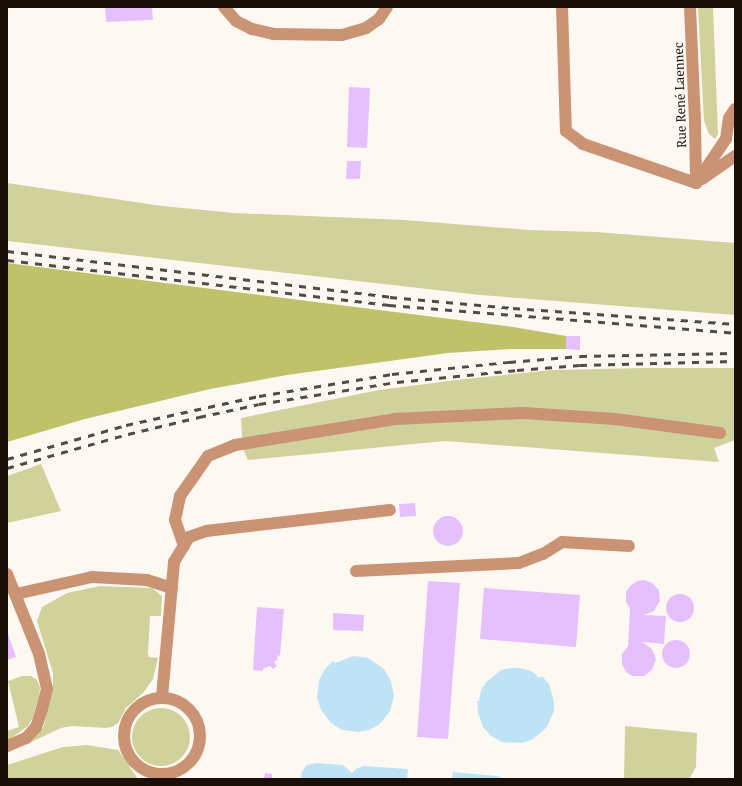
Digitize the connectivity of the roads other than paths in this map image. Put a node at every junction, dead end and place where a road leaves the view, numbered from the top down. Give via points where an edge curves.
1 (224, 7) edge
2 (387, 7) edge
3 (562, 7) edge
4 (690, 7) edge
5 (735, 109) edge
6 (735, 156) edge
7 (696, 183) junction
8 (720, 433) dead end
9 (390, 510) dead end
10 (184, 546) junction
11 (629, 546) dead end
12 (356, 571) dead end
13 (7, 574) edge
14 (172, 588) junction
15 (16, 594) junction
16 (162, 697) junction
17 (7, 746) edge
18 (144, 774) edge
19 (173, 775) edge

1 - 2 street via 236,21 252,29 273,34 342,35 366,28 379,19
3 - 7 street via 566,131 583,144
4 - 7 street, Rue René Laennec via 696,123
5 - 7 street via 729,118 726,139
6 - 7 street
8 - 10 street via 615,419 523,413 395,419 235,445 208,456 180,496 175,520
9 - 10 street via 206,531 189,537
10 - 14 street via 174,562
11 - 12 street via 562,542 544,554 519,562
13 - 15 street
14 - 15 street via 147,580 92,577
14 - 16 street
15 - 17 street via 39,654 47,689 36,727 26,738
16 - 18 street via 150,699 139,705 130,714 125,725 127,749
16 - 19 street via 186,705 200,726 201,739 198,750 185,767
18 - 19 street

